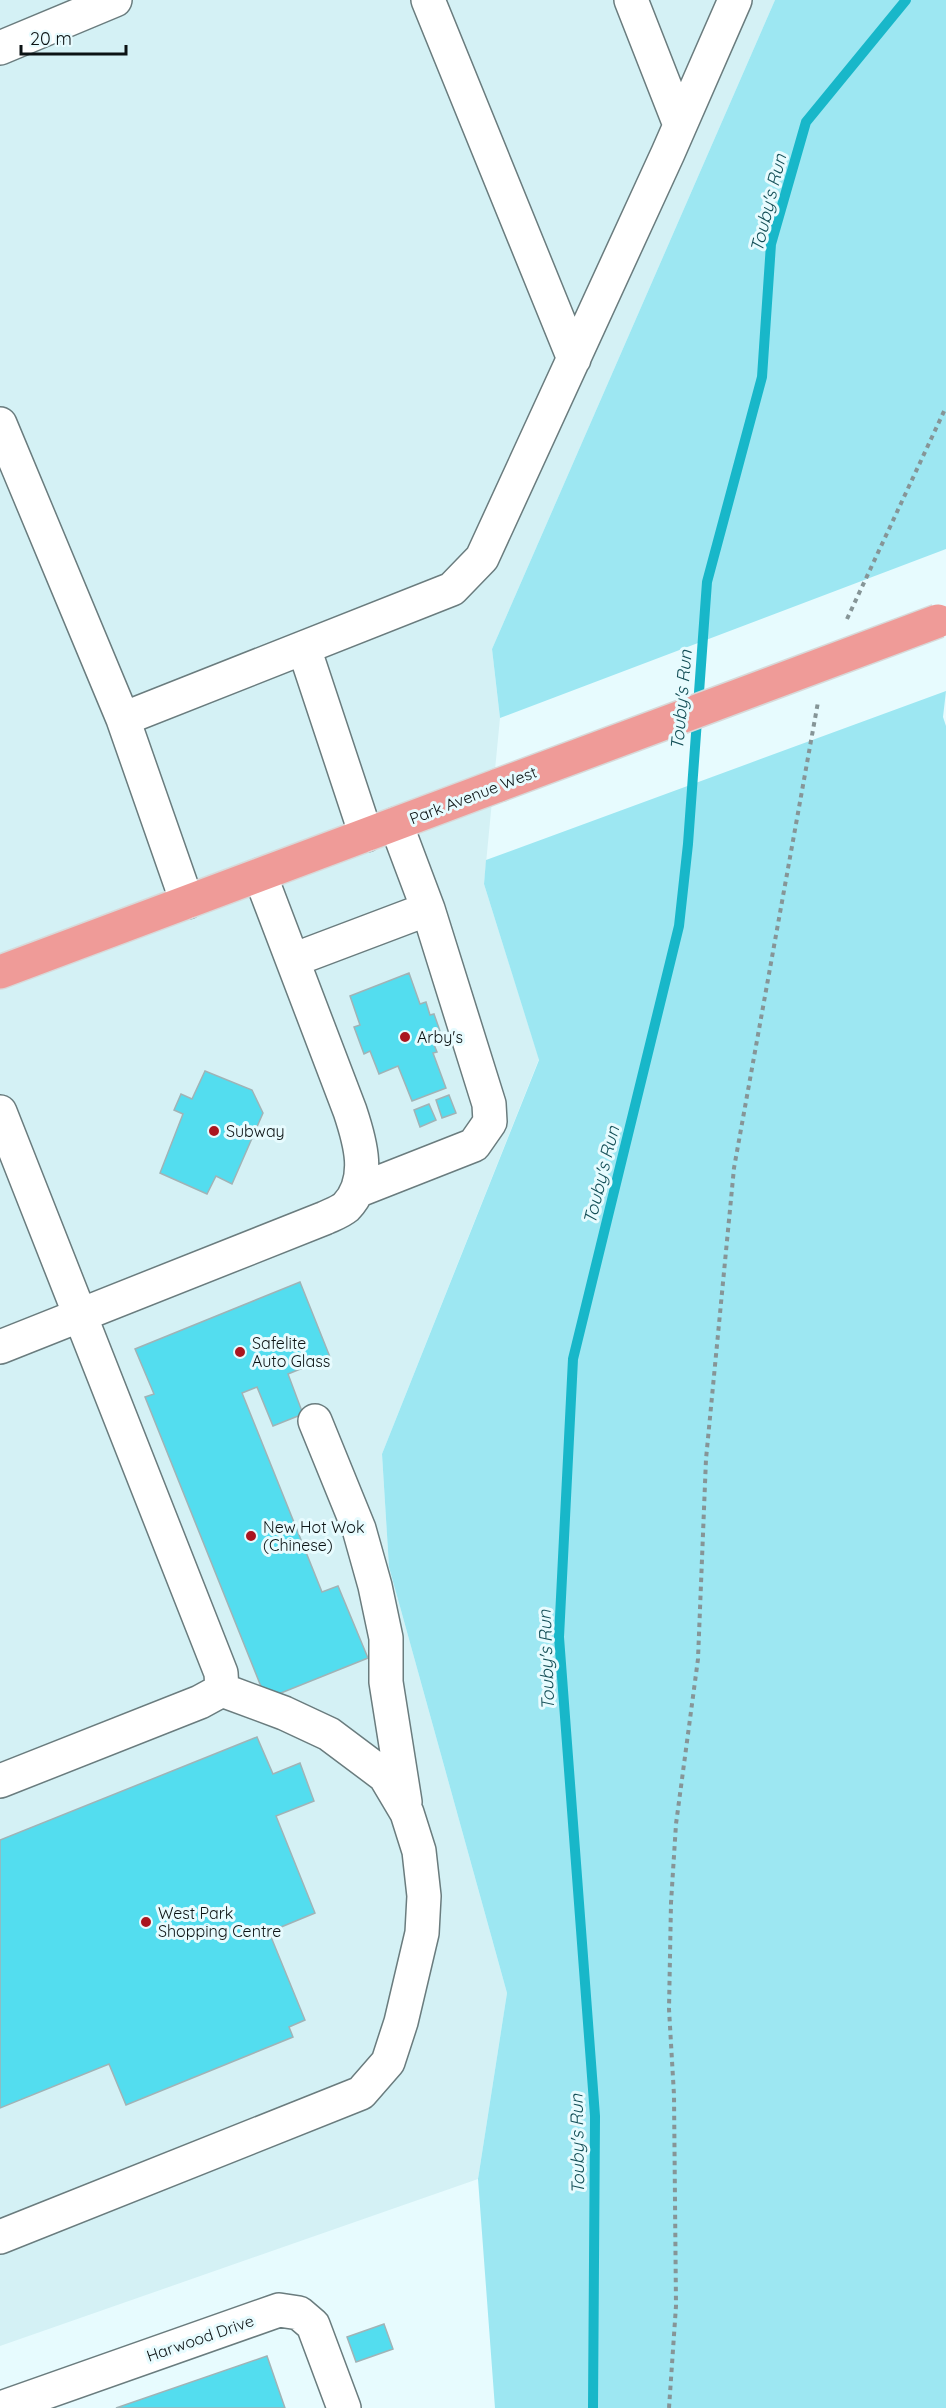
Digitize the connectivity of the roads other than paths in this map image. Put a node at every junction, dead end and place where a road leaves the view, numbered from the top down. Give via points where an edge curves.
1 (115, 0) edge
2 (428, 0) edge
3 (631, 0) edge
4 (735, 0) edge
5 (0, 48) edge
6 (680, 125) junction
7 (574, 359) junction
8 (0, 424) edge
9 (942, 620) edge
10 (304, 648) junction
11 (123, 719) junction
12 (396, 824) junction
13 (366, 835) junction
14 (260, 874) junction
15 (187, 902) junction
16 (428, 909) junction
17 (293, 960) junction
18 (0, 972) edge
19 (0, 1112) edge
20 (357, 1191) junction
21 (80, 1316) junction
22 (0, 1347) edge
23 (315, 1421) dead end
24 (222, 1690) junction
25 (0, 1781) edge
26 (407, 1813) junction
27 (0, 2237) edge
28 (1, 2408) edge
29 (344, 2408) edge

1 - 5 street
2 - 7 street
3 - 6 street
4 - 6 street
6 - 7 street
7 - 10 street via 482,558 452,589
8 - 11 street
9 - 12 main road, Park Avenue West, bridge
10 - 11 street
10 - 13 street
11 - 15 street
12 - 13 main road, Park Avenue West
12 - 16 street
13 - 14 main road, Park Avenue West
14 - 15 main road, Park Avenue West
14 - 17 street
15 - 18 main road, Park Avenue West
16 - 17 street
16 - 20 street via 489,1104 490,1122 474,1145
17 - 20 street via 361,1144 362,1168
19 - 21 street
20 - 21 street via 345,1208 325,1218
21 - 22 street
21 - 24 street via 221,1673
23 - 26 street via 359,1529 375,1586 386,1638 386,1682
24 - 25 street
24 - 26 street via 329,1734 386,1776
26 - 27 street via 418,1851 424,1896 422,1933 388,2062 361,2093
28 - 29 street, Harwood Drive via 279,2310 299,2313 313,2325

